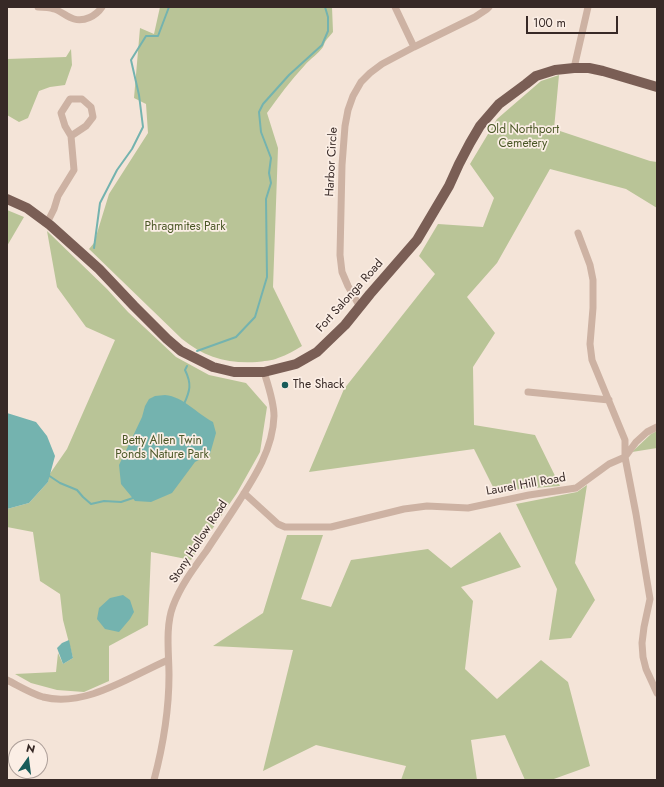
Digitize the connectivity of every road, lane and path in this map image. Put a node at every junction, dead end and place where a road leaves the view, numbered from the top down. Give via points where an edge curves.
1 (38, 7) edge
2 (102, 7) edge
3 (395, 7) edge
4 (488, 7) edge
5 (588, 7) edge
6 (414, 47) junction
7 (574, 68) junction
8 (657, 87) edge
9 (71, 136) junction
10 (7, 199) edge
11 (48, 223) junction
12 (578, 233) dead end
13 (360, 307) junction
14 (264, 372) junction
15 (528, 392) dead end
16 (609, 400) junction
17 (657, 427) edge
18 (625, 457) junction
19 (244, 493) junction
20 (168, 660) junction
21 (7, 680) edge
22 (657, 692) edge
23 (154, 780) edge

1 - 2 street via 54,9 82,20 96,14
3 - 6 street
4 - 6 street, Harbor Circle via 475,17
5 - 7 street
6 - 13 street, Harbor Circle via 370,73 361,82 348,110 342,165 340,255 342,272
7 - 8 main road, Fort Salonga Road via 603,71
7 - 13 main road, Fort Salonga Road via 536,76 499,104 480,126 417,240
9 - 9 street via 61,112 70,99 82,99 91,107 93,117 86,126
9 - 11 street via 74,170 58,196
10 - 11 main road, Fort Salonga Road via 27,208
11 - 14 main road, Fort Salonga Road via 99,269 181,351 213,367 234,372
12 - 16 street via 593,280 590,344 592,360
13 - 14 main road, Fort Salonga Road via 317,352 296,364
14 - 19 street, Stony Hollow Road via 274,415 270,440 263,459
15 - 16 street
16 - 18 street via 625,440
17 - 18 street via 636,442
18 - 19 street, Laurel Hill Road via 609,464 576,488 468,508 428,506 404,509 331,527 285,527 278,524
18 - 22 street via 650,599 642,643 643,657
19 - 20 street, Stony Hollow Road via 182,585 172,608
20 - 21 street via 108,688 74,698 44,697
20 - 23 street, Stony Hollow Road via 166,714

